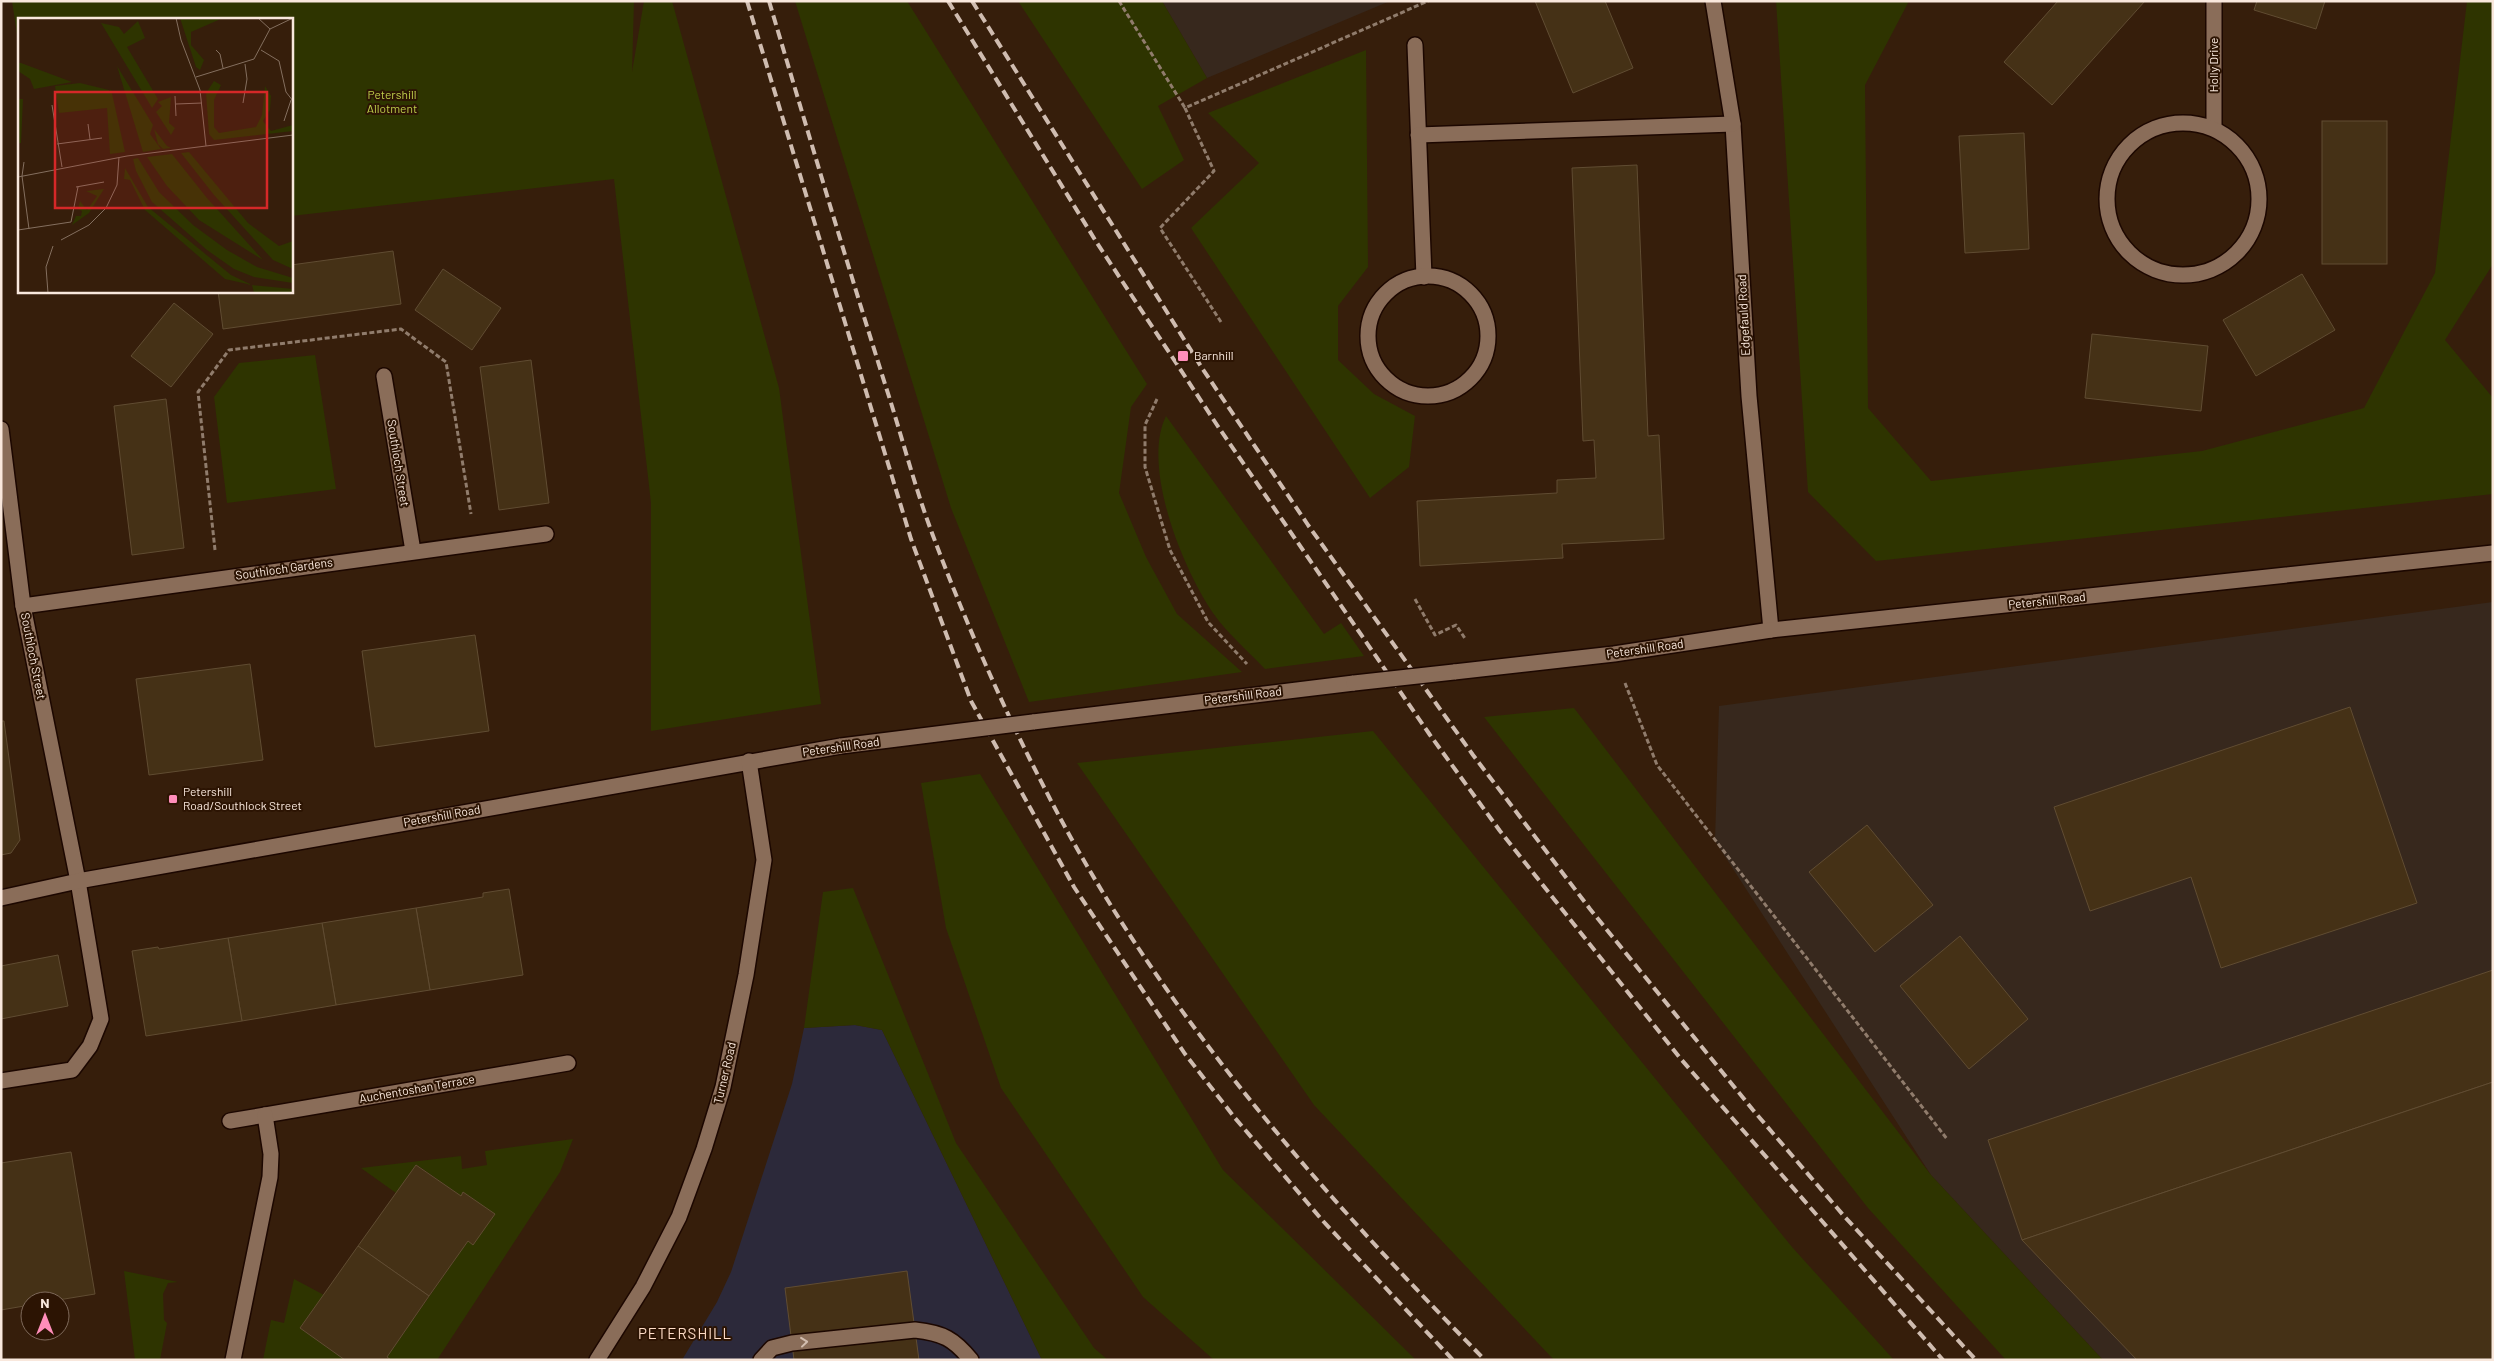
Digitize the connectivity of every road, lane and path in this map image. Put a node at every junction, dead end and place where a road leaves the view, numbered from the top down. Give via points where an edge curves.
1 (1119, 1) edge
2 (1428, 1) edge
3 (1712, 1) edge
4 (2214, 1) edge
5 (1415, 45) dead end
6 (1184, 108) junction
7 (1733, 124) junction
8 (2214, 129) junction
9 (1418, 135) junction
10 (1424, 277) junction
11 (1222, 322) dead end
12 (384, 376) dead end
13 (1157, 399) dead end
14 (1, 429) edge
15 (546, 534) dead end
16 (476, 542) junction
17 (413, 551) junction
18 (2493, 553) edge
19 (218, 578) junction
20 (1415, 599) dead end
21 (23, 606) junction
22 (1770, 630) junction
23 (1614, 654) junction
24 (1484, 668) junction
25 (1259, 694) junction
26 (749, 761) junction
27 (78, 881) junction
28 (1, 898) edge
29 (568, 1063) dead end
30 (1, 1082) edge
31 (265, 1115) junction
32 (230, 1120) dead end
33 (1947, 1139) dead end
34 (233, 1360) edge
35 (597, 1360) edge
36 (761, 1360) edge
37 (971, 1360) edge

1 - 6 path
2 - 6 path
3 - 7 street, Edgefauld Road
4 - 8 street, Holly Drive
5 - 9 street
6 - 11 path via 1214,171 1160,228
7 - 9 street
7 - 22 street, Edgefauld Road via 1749,396
8 - 8 street via 2235,142 2250,162 2258,185 2259,210 2251,233 2237,253 2217,267 2193,274 2167,274 2144,264 2124,248 2111,225 2106,200 2110,176 2122,152 2141,135 2164,125 2190,123
9 - 10 street
10 - 10 street via 1443,278 1461,286 1475,298 1485,316 1488,334 1486,353 1478,370 1448,394 1408,393 1390,384 1377,368 1369,342 1368,329 1374,309 1387,292 1404,282
12 - 17 street, Southloch Street
13 - 25 path via 1145,425 1145,466 1170,550 1208,622 1254,672
14 - 21 street, Southloch Street
15 - 16 street, Southloch Gardens
16 - 17 street, Southloch Gardens
16 - 19 path via 446,362 401,329 229,350 198,392
17 - 19 street, Southloch Gardens
18 - 22 street, Petershill Road
19 - 21 street, Southloch Gardens
20 - 24 path via 1435,635 1456,625
21 - 27 street, Southloch Street
22 - 23 street, Petershill Road
23 - 24 street, Petershill Road
23 - 33 path via 1657,765
24 - 25 street, Petershill Road, bridge
25 - 26 street, Petershill Road, bridge via 841,746
26 - 27 street, Petershill Road
26 - 35 street, Turner Road via 764,860 746,975 723,1087 679,1217 643,1287
27 - 28 street, Petershill Road
27 - 30 street, Southloch Street via 101,1020 90,1046 72,1070
29 - 31 street, Auchentoshan Terrace
31 - 32 street, Auchentoshan Terrace
31 - 34 street via 271,1154 270,1177
36 -> 37 street via 772,1348 792,1343 915,1330 935,1332 957,1343

